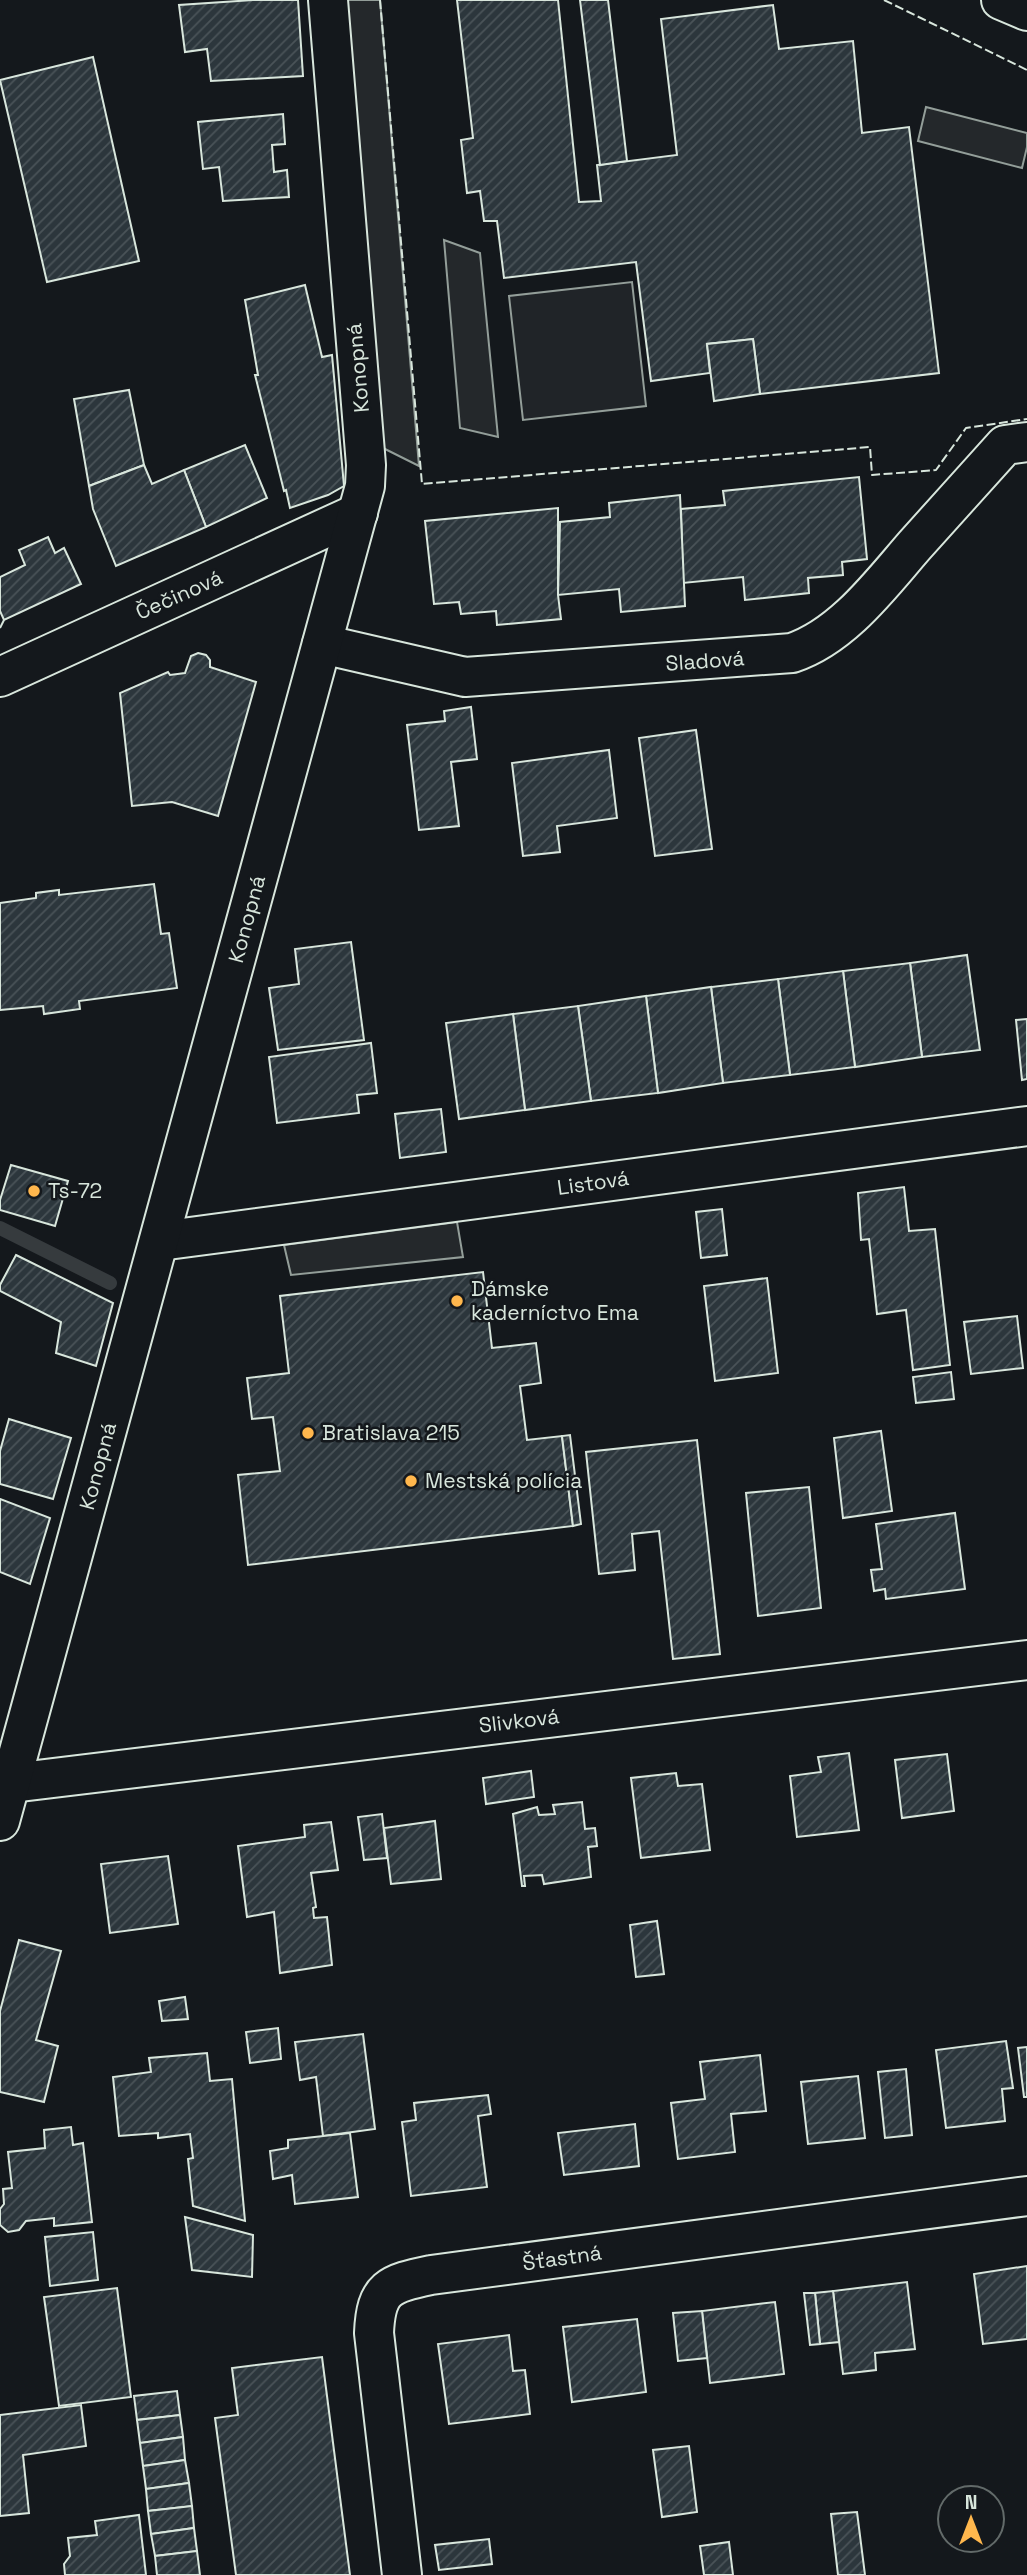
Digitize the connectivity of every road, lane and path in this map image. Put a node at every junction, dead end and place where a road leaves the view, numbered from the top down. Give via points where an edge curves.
1 (328, 0) edge
2 (1001, 0) edge
3 (1027, 11) edge
4 (1016, 444) edge
5 (358, 513) junction
6 (322, 644) junction
7 (0, 677) edge
8 (1027, 1126) edge
9 (160, 1241) junction
10 (1027, 1660) edge
11 (12, 1783) junction
12 (0, 1821) edge
13 (1027, 2196) edge
14 (402, 2575) edge

1 - 5 street, Konopná via 366,466
2 - 3 street
4 - 6 street, Sladová via 842,624 792,653 465,677
5 - 6 street, Konopná
5 - 7 street, Čečinová
6 - 9 street, Konopná
8 - 9 street, Listová
9 - 11 street, Konopná
10 - 11 street, Slivková
11 - 12 street, Konopná
13 - 14 street, Šťastná via 431,2275 403,2281 383,2292 375,2310 374,2333

